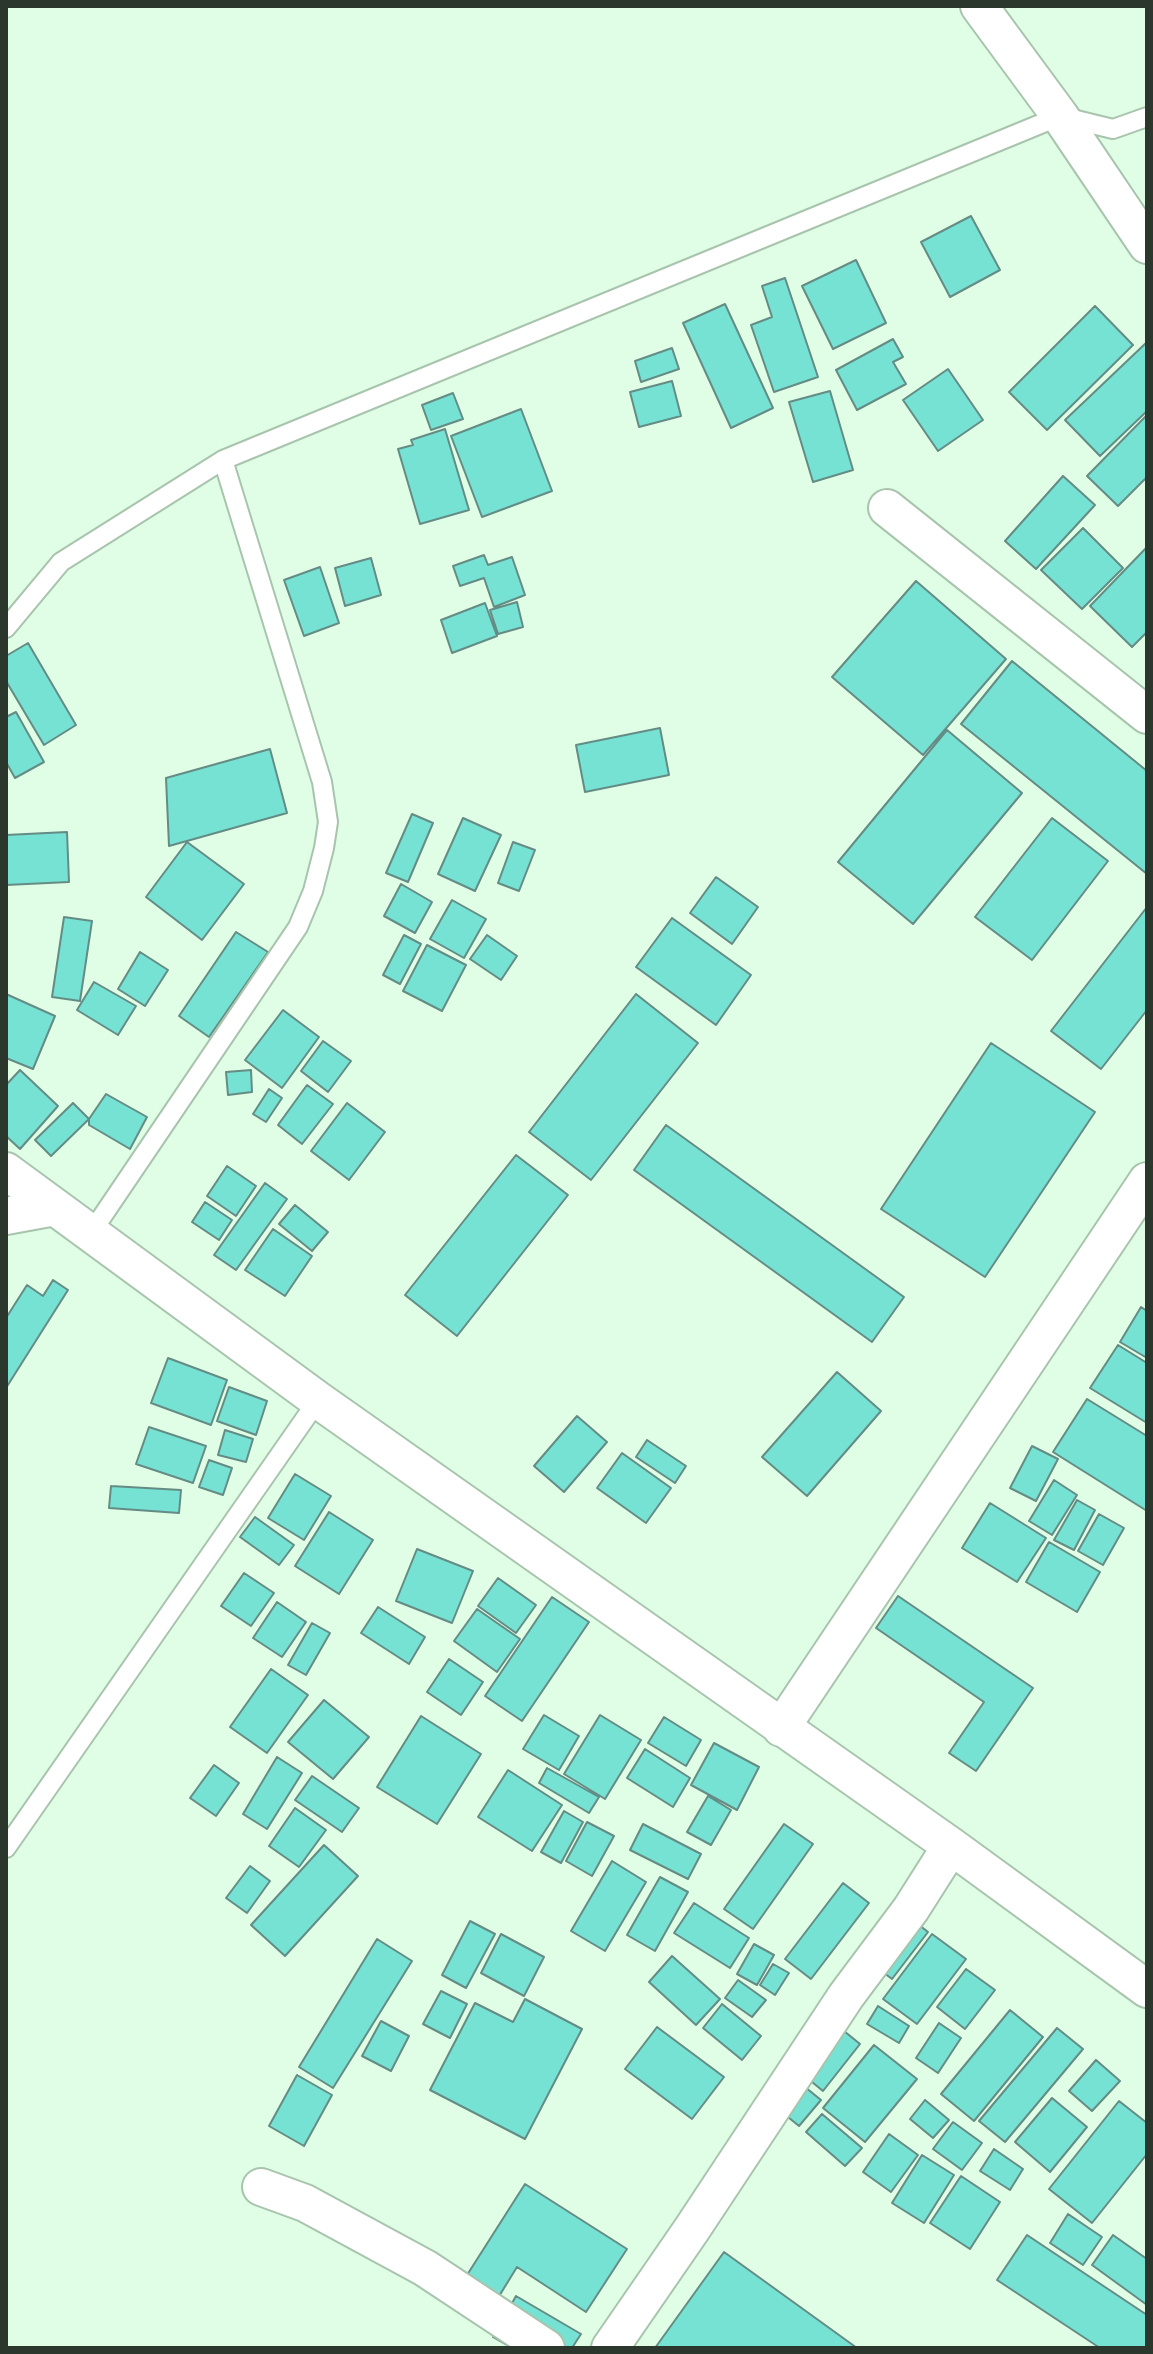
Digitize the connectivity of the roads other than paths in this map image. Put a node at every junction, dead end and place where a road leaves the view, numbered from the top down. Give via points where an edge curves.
1 (979, 6) edge
2 (1060, 116) junction
3 (1147, 117) edge
4 (1147, 245) edge
5 (223, 460) junction
6 (887, 508) dead end
7 (6, 628) edge
8 (1147, 715) edge
9 (6, 1171) edge
10 (1147, 1181) edge
11 (55, 1207) junction
12 (6, 1216) edge
13 (91, 1233) junction
14 (318, 1400) junction
15 (781, 1728) junction
16 (951, 1846) junction
17 (6, 1848) edge
18 (1147, 1989) edge
19 (261, 2187) dead end
20 (546, 2348) edge
21 (610, 2348) edge

1 - 2 street
2 - 3 lane via 1113,129
2 - 4 street
2 - 5 lane
5 - 7 lane via 61,562
5 - 13 lane via 322,782 328,822 324,848 298,927
6 - 8 street
9 - 11 street
10 - 15 street
11 - 12 street
11 - 13 street
13 - 14 street
14 - 15 street
14 - 17 lane
15 - 16 street
16 - 18 street
16 - 21 street
19 - 20 street via 305,2203 425,2268

